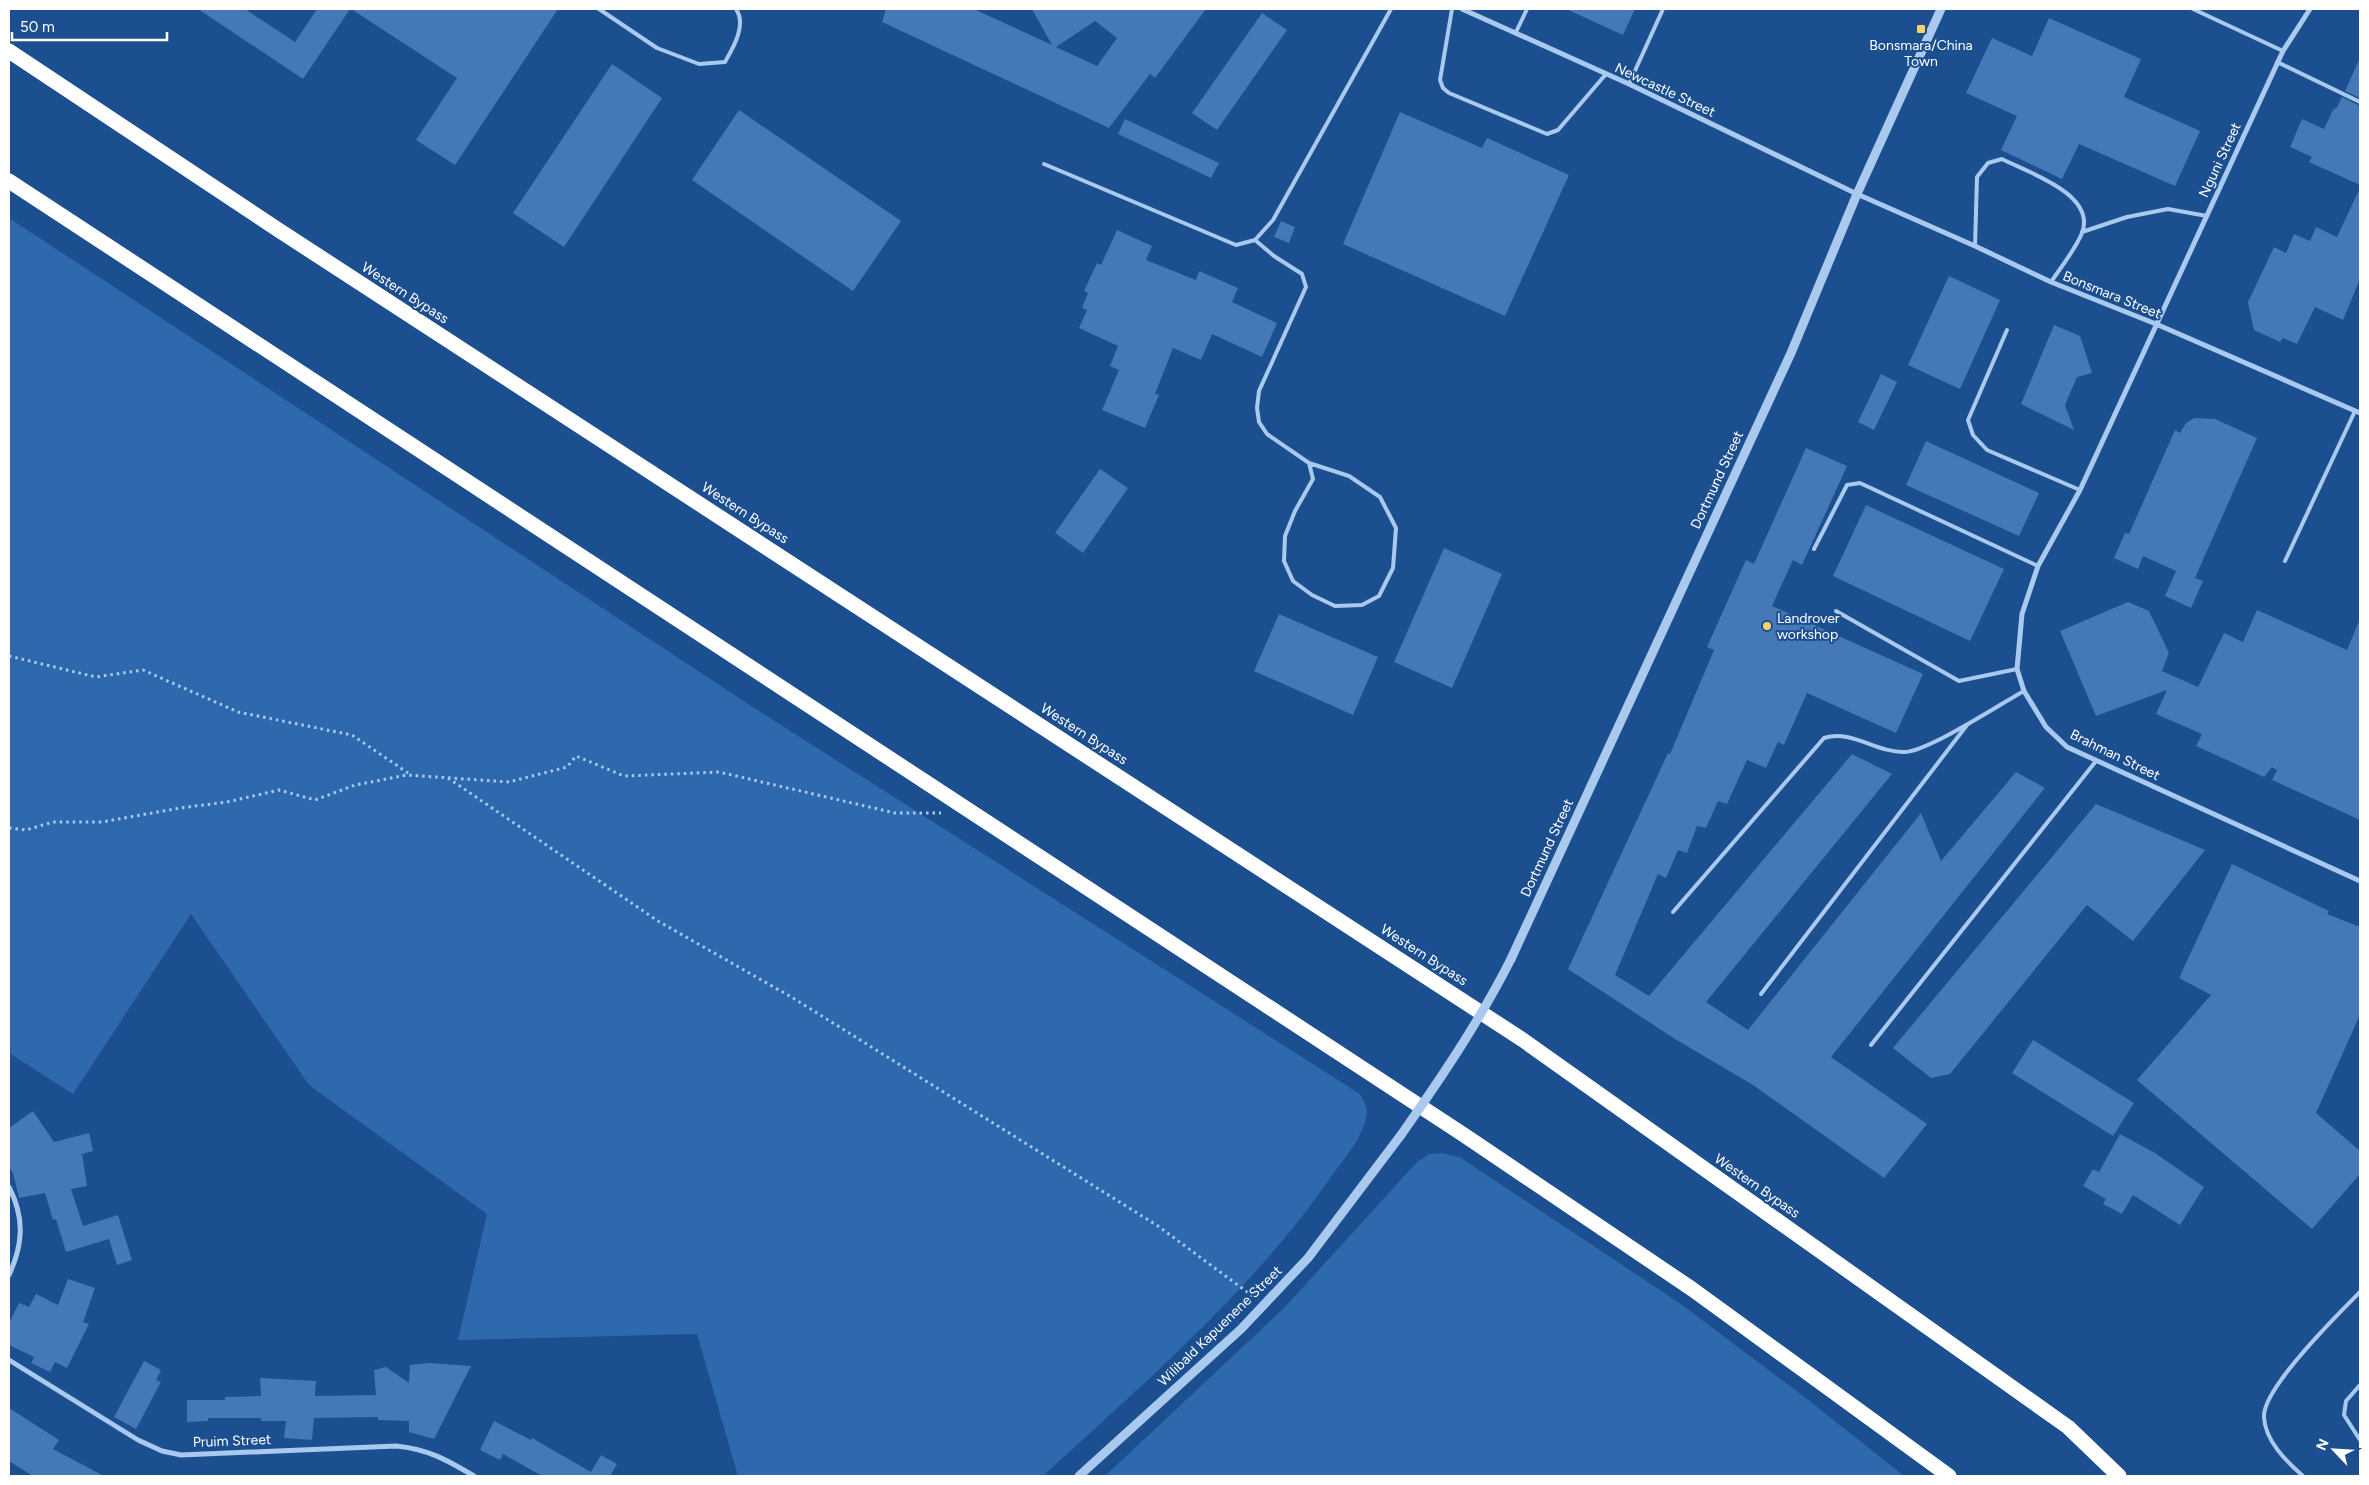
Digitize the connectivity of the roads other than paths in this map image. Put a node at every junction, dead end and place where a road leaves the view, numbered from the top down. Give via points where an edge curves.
1 (599, 9) edge
2 (736, 9) edge
3 (1391, 9) edge
4 (1452, 9) edge
5 (1462, 9) edge
6 (1527, 9) edge
7 (1663, 9) edge
8 (1941, 9) edge
9 (2193, 9) edge
10 (2310, 9) edge
11 (1516, 32) junction
12 (9, 51) edge
13 (2283, 51) junction
14 (2277, 62) junction
15 (1606, 74) junction
16 (1629, 84) junction
17 (2360, 102) edge
18 (1044, 164) dead end
19 (9, 181) edge
20 (1857, 194) junction
21 (2207, 216) junction
22 (2082, 232) junction
23 (1255, 240) junction
24 (1975, 246) junction
25 (2051, 282) junction
26 (2156, 324) junction
27 (2006, 330) dead end
28 (2358, 412) edge
29 (1309, 463) junction
30 (2080, 490) junction
31 (1814, 549) dead end
32 (2285, 562) dead end
33 (2038, 566) junction
34 (1836, 611) dead end
35 (2017, 669) junction
36 (2024, 691) junction
37 (1968, 723) junction
38 (2096, 761) junction
39 (2360, 880) edge
40 (1673, 912) dead end
41 (1761, 994) dead end
42 (1871, 1045) dead end
43 (1401, 1136) joint
44 (9, 1187) edge
45 (9, 1275) edge
46 (2360, 1292) edge
47 (9, 1360) edge
48 (2360, 1385) edge
49 (2068, 1427) junction
50 (2360, 1440) edge
51 (474, 1476) edge
52 (1079, 1476) edge
53 (1949, 1476) edge
54 (2119, 1476) edge
55 (2132, 1476) edge
56 (2303, 1476) edge

1 - 2 lane via 657,48 699,64 725,62 737,42 739,14
3 - 23 lane via 1273,220
4 - 15 lane via 1440,80 1449,93 1547,134 1558,130
5 - 11 street, Newcastle Street
6 - 11 lane
7 - 16 lane
8 - 20 street, Dortmund Street
9 - 13 lane
10 - 13 street, Nguni Street
11 - 15 street, Newcastle Street
12 - 49 highway, Western Bypass via 1523,1040
13 - 14 street, Nguni Street
14 - 17 lane
14 - 21 street, Nguni Street
15 - 16 street, Newcastle Street
16 - 20 street, Newcastle Street
18 - 23 lane via 1236,245
19 - 53 highway via 1464,1135 1692,1289
20 - 24 street, Bonsmara Street
20 - 43 street, Dortmund Street, bridge via 1791,353 1492,997 1453,1062
21 - 22 lane via 2168,209 2127,217
21 - 26 street, Nguni Street
22 - 24 lane via 2083,217 2076,200 2059,187 2002,159 1988,163 1977,177
22 - 25 lane
23 - 29 lane via 1302,274 1306,287 1259,391 1256,408 1267,434
24 - 25 street, Bonsmara Street
25 - 26 street, Bonsmara Street
26 - 28 street, Bonsmara Street
26 - 30 street, Brahman Street
27 - 30 lane via 1968,420 1973,435 1987,450
28 - 32 lane
29 - 29 lane via 1350,476 1380,497 1396,528 1393,568 1379,596 1362,606 1335,606 1312,595 1293,581 1284,561 1285,536 1313,479
30 - 33 street, Brahman Street
31 - 33 lane via 1846,485 1860,483
33 - 35 street, Brahman Street via 2022,614
34 - 35 lane via 1958,681
35 - 36 street, Brahman Street
36 - 37 lane
36 - 38 street, Brahman Street via 2046,727 2066,747
37 - 40 lane via 1906,752 1880,750 1847,736 1824,738
37 - 41 lane
38 - 39 street, Brahman Street
38 - 42 lane
43 - 52 street, Wilibald Kapuenene Street via 1308,1258 1264,1305
44 - 45 street via 18,1212 21,1237 18,1256
46 - 56 lane via 2276,1384 2266,1403 2264,1418 2269,1437
47 - 51 street, Pruim Street via 138,1440 162,1451 181,1455 396,1446 424,1450
48 - 50 lane via 2346,1401 2344,1416
49 - 54 highway, Western Bypass
49 - 55 highway

